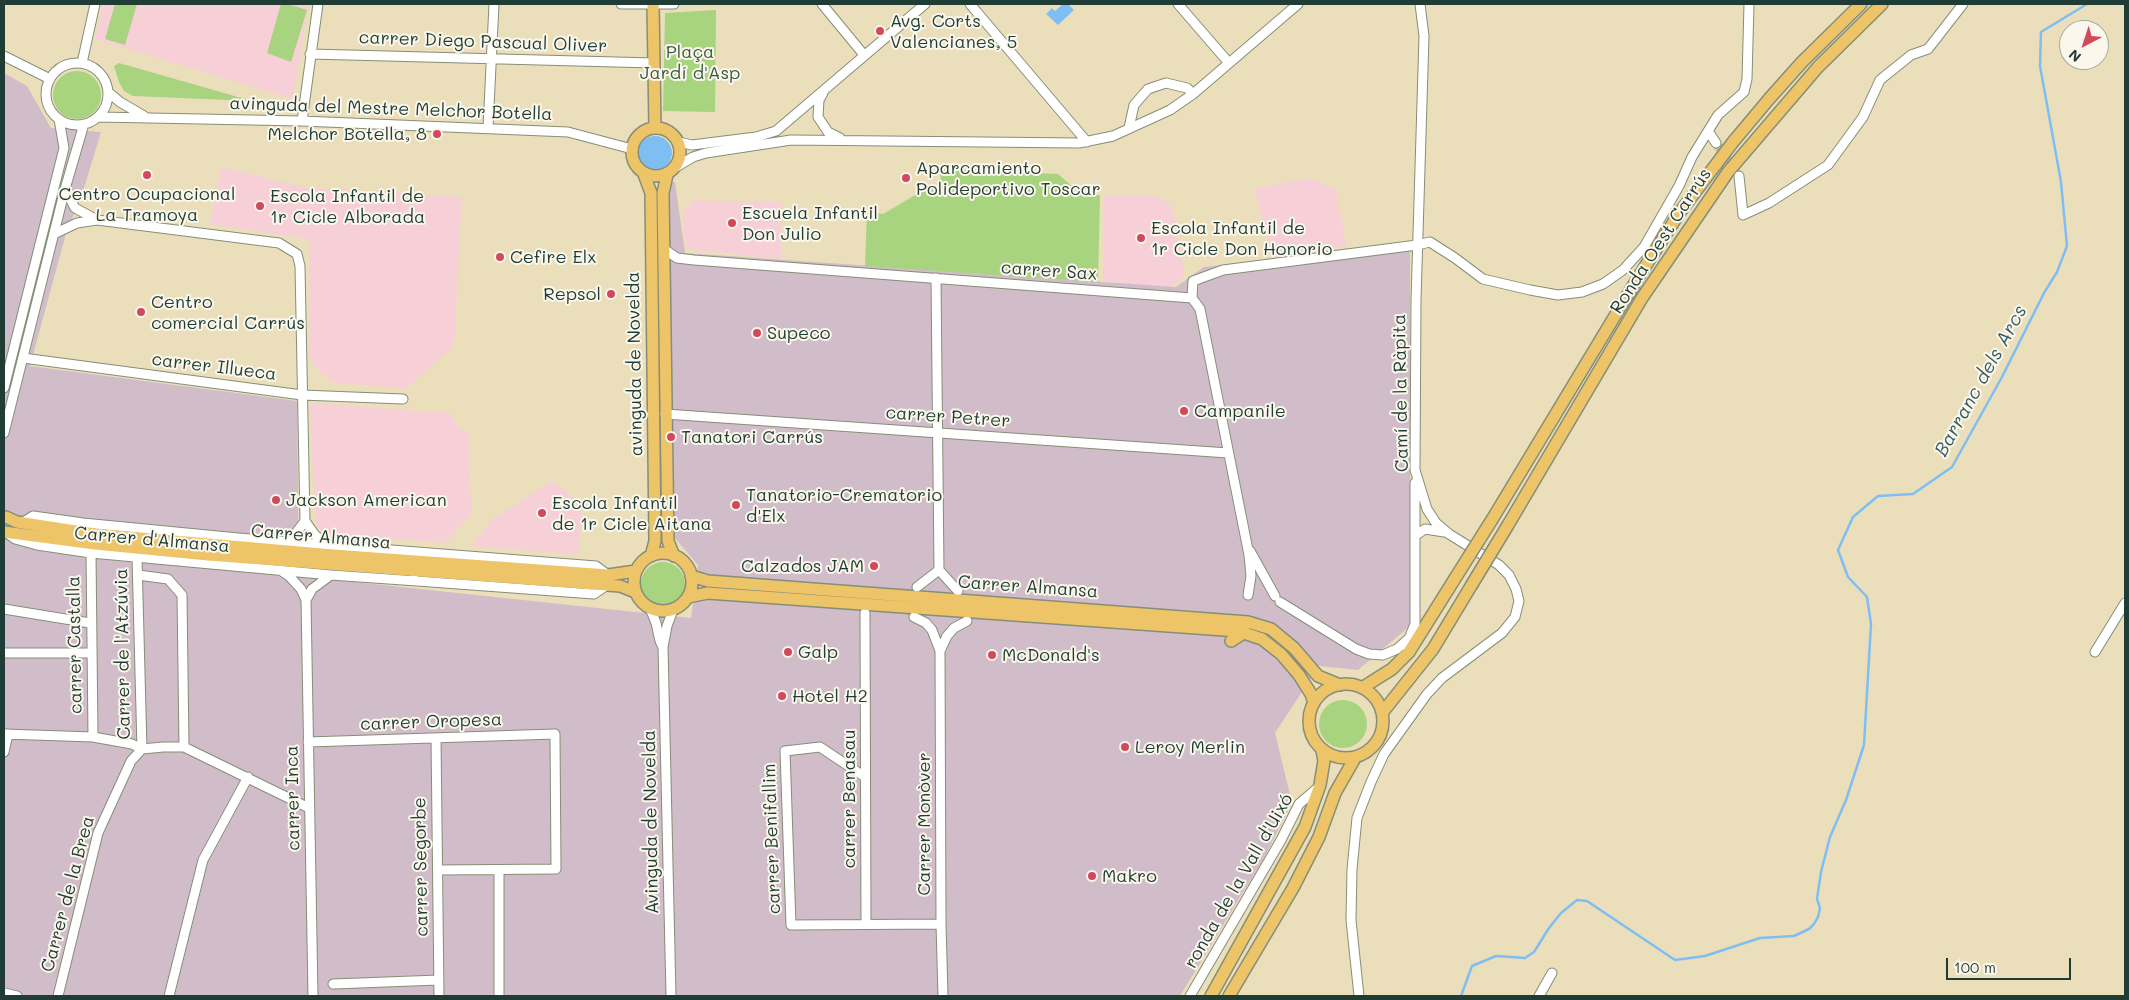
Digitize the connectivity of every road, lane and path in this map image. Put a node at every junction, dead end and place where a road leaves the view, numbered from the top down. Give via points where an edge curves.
1 (96, 4) edge
2 (318, 4) edge
3 (494, 4) edge
4 (621, 4) edge
5 (653, 4) edge
6 (674, 4) edge
7 (822, 4) edge
8 (925, 4) edge
9 (970, 4) edge
10 (1178, 4) edge
11 (1298, 4) edge
12 (1420, 4) edge
13 (1748, 4) edge
14 (1861, 4) edge
15 (1882, 4) edge
16 (1963, 4) edge
17 (310, 54) junction
18 (864, 55) junction
19 (4, 56) edge
20 (491, 58) junction
21 (82, 63) junction
22 (654, 63) junction
23 (1229, 63) junction
24 (50, 79) junction
25 (824, 90) junction
26 (108, 92) junction
27 (1193, 94) junction
28 (99, 117) junction
29 (146, 118) junction
30 (59, 120) junction
31 (302, 121) junction
32 (84, 124) junction
33 (488, 128) junction
34 (656, 128) junction
35 (1129, 128) junction
36 (1708, 131) junction
37 (843, 140) junction
38 (679, 142) junction
39 (1088, 142) junction
40 (1716, 143) tunnel mouth
41 (632, 149) junction
42 (676, 167) junction
43 (644, 174) junction
44 (667, 175) junction
45 (1738, 176) tunnel mouth
46 (65, 189) junction
47 (97, 220) junction
48 (54, 234) junction
49 (1417, 245) junction
50 (664, 248) junction
51 (936, 278) junction
52 (1192, 298) junction
53 (23, 358) junction
54 (4, 388) edge
55 (302, 395) junction
56 (403, 398) dead end
57 (665, 414) junction
58 (4, 433) edge
59 (937, 433) junction
60 (1228, 452) junction
61 (1415, 470) junction
62 (305, 521) junction
63 (5, 523) edge
64 (22, 523) junction
65 (1416, 534) junction
66 (1448, 534) junction
67 (285, 542) junction
68 (327, 546) junction
69 (1247, 547) junction
70 (394, 550) junction
71 (91, 553) junction
72 (651, 556) junction
73 (674, 556) junction
74 (137, 558) junction
75 (415, 562) junction
76 (399, 569) junction
77 (280, 570) junction
78 (938, 570) junction
79 (636, 571) junction
80 (138, 575) junction
81 (331, 575) junction
82 (691, 576) junction
83 (417, 580) junction
84 (608, 580) junction
85 (917, 587) dead end
86 (958, 590) dead end
87 (635, 592) junction
88 (1248, 595) dead end
89 (688, 597) junction
90 (306, 600) junction
91 (2125, 603) edge
92 (650, 608) junction
93 (4, 609) edge
94 (673, 610) junction
95 (865, 613) dead end
96 (914, 617) dead end
97 (967, 621) dead end
98 (90, 623) junction
99 (1245, 632) junction
100 (1231, 640) dead end
101 (1408, 642) junction
102 (663, 647) junction
103 (940, 651) junction
104 (2095, 652) dead end
105 (4, 653) edge
106 (91, 653) junction
107 (1387, 672) junction
108 (1340, 685) junction
109 (1362, 688) junction
110 (1314, 703) junction
111 (1382, 713) junction
112 (6, 734) edge
113 (92, 737) junction
114 (436, 738) junction
115 (308, 742) junction
116 (184, 748) junction
117 (142, 749) junction
118 (1322, 750) junction
119 (4, 752) edge
120 (1355, 758) junction
121 (248, 777) junction
122 (865, 777) junction
123 (1320, 785) junction
124 (309, 808) junction
125 (438, 870) junction
126 (499, 870) junction
127 (866, 924) junction
128 (941, 924) junction
129 (1552, 973) dead end
130 (439, 980) junction
131 (333, 984) dead end
132 (4, 993) edge
133 (18, 996) edge
134 (58, 996) edge
135 (169, 996) edge
136 (312, 996) edge
137 (439, 996) edge
138 (499, 996) edge
139 (671, 996) edge
140 (943, 996) edge
141 (1190, 996) edge
142 (1211, 996) edge
143 (1229, 996) edge
144 (1359, 996) edge
145 (1539, 996) edge

1 - 21 street
2 - 17 street
3 - 20 street
4 - 5 street
5 - 6 street
5 - 22 main road
7 - 18 street
8 - 18 street
9 - 39 street
10 - 23 street
11 - 23 street
12 - 49 street, Camí de la Ràpita via 1424,36
13 - 36 street via 1744,92 1718,115
14 - 107 main road, Ronda Oest Carrús, bridge via 1802,62 1705,178 1638,276 1409,652
15 - 111 main road, Ronda Oest Carrús, bridge via 1818,67 1728,172 1642,298 1433,649
16 - 45 street via 1928,48 1911,55 1880,80 1863,116 1828,165 1769,203 1743,215
17 - 20 street, carrer Diego Pascual Oliver
17 - 31 street
18 - 25 street
19 - 24 street
20 - 22 street, carrer Diego Pascual Oliver
20 - 33 street
21 - 24 street via 67,64
21 - 26 street via 98,71
22 - 34 main road
23 - 27 street
24 - 30 street via 47,101
25 - 37 street via 819,100 818,117 828,132
25 - 38 street via 776,131 756,137 692,145
26 - 28 street via 108,101
26 - 29 street
27 - 35 street via 1170,110
27 - 35 street via 1187,88 1166,83 1148,89 1134,105
28 - 29 street, avinguda del Mestre Melchor Botella
28 - 32 street
29 - 31 street, avinguda del Mestre Melchor Botella
30 - 32 street
30 - 54 street via 64,148
31 - 33 street, avinguda del Mestre Melchor Botella
32 - 46 street
33 - 41 street, avinguda del Mestre Melchor Botella via 568,132
34 - 38 main road via 669,132
34 - 41 main road via 642,133
35 - 39 street
36 - 40 street
36 - 49 street via 1644,247 1623,270 1582,292 1558,295 1483,279 1430,242
37 - 39 street
37 - 42 street via 791,140 724,149 692,157
38 - 42 main road via 681,155
41 - 43 main road via 634,163
42 - 44 main road
43 - 44 main road via 653,177
43 - 72 main road, avinguda de Novelda via 651,193 654,532
44 - 50 main road, avinguda de Novelda via 663,193
46 - 47 street via 75,208
46 - 48 street
47 - 48 street via 77,223
47 - 55 street via 279,243 290,248 297,254 300,266
48 - 53 street
49 - 52 street via 1223,270 1193,281
49 - 61 street, Camí de la Ràpita
50 - 51 street, carrer Sax via 677,258
50 - 57 main road, avinguda de Novelda
51 - 52 street, carrer Sax
51 - 59 street
52 - 60 street via 1200,309
53 - 55 street, carrer Illueca
53 - 58 street
55 - 56 street, carrer Illueca
55 - 62 street
57 - 59 street, carrer Petrer
57 - 73 main road, avinguda de Novelda via 668,541
59 - 60 street, carrer Petrer
59 - 78 street
60 - 69 street
61 - 65 street
61 - 66 street, Camí de la Ràpita via 1427,509
62 - 67 street
62 - 68 street
63 - 64 main road, Carrer Almansa
63 - 71 street, Carrer d'Almansa via 15,539
63 - 76 main road, Carrer d'Almansa via 95,544
64 - 67 street, Carrer d'Almansa via 33,516
64 - 75 main road, Carrer Almansa via 95,534
65 - 66 street via 1425,529
65 - 101 street via 1415,624
66 - 144 street, Camí de la Ràpita via 1499,565 1509,575 1520,601 1515,617 1502,633 1442,678 1427,694 1384,754 1371,782 1357,818 1352,869 1351,920
67 - 68 street, Carrer d'Almansa
68 - 70 street, Carrer d'Almansa
69 - 88 street via 1251,576
69 - 101 street via 1278,599 1356,649 1383,655
70 - 75 street, Carrer d'Almansa
70 - 84 street, Carrer d'Almansa via 596,566
71 - 74 street, Carrer d'Almansa
71 - 98 street, carrer Castalla
72 - 73 main road via 663,553
72 - 79 main road
73 - 82 main road via 686,565
74 - 77 street, Carrer d'Almansa
74 - 80 street, Carrer de l'Atzúvia
75 - 84 main road, Carrer Almansa
76 - 83 street, Carrer d'Almansa
76 - 84 main road, Carrer d'Almansa
77 - 81 street, Carrer d'Almansa
77 - 90 street via 301,589
78 - 85 street
78 - 86 street
79 - 84 main road, Carrer Almansa
79 - 87 main road
80 - 116 street, Carrer d'Almansa via 168,579 182,595
80 - 117 street, Carrer de l'Atzúvia
81 - 83 street, Carrer d'Almansa
81 - 90 street via 312,589
82 - 89 main road via 692,587
82 - 108 main road, Carrer Almansa via 708,581 1248,622 1271,629 1294,648 1318,676
83 - 84 street, Carrer d'Almansa via 594,594
84 - 87 main road, Carrer d'Almansa
87 - 92 main road
89 - 94 main road
89 - 99 main road, Carrer Almansa via 708,593
90 - 115 street, carrer Inca
91 - 104 street
92 - 94 main road
92 - 102 street, Avinguda de Novelda
93 - 98 street
94 - 102 street, Avinguda de Novelda
95 - 122 street, carrer Benasau
96 - 103 street, Carrer Monòver via 932,630
97 - 103 street via 954,628
98 - 106 street, carrer Castalla
99 - 100 main road
99 - 110 main road, Carrer Almansa via 1262,639 1281,654 1299,674
101 - 107 main road
102 - 139 street, Avinguda de Novelda
103 - 128 street, Carrer Monòver
105 - 106 street
106 - 113 street, carrer Castalla
107 - 109 main road
108 - 109 main road
108 - 110 main road via 1324,691
109 - 111 main road via 1371,694
110 - 118 main road via 1309,718 1311,733
111 - 120 main road via 1383,725 1374,746
112 - 113 street
112 - 119 street
113 - 117 street via 132,744
114 - 115 street, carrer Oropesa
114 - 125 street, carrer Segorbe
114 - 126 street, carrer Oropesa via 555,734 556,869
115 - 124 street, carrer Inca
116 - 117 street
116 - 121 street
117 - 134 street, Carrer de la Brea via 131,761 98,833
118 - 120 main road via 1337,757
118 - 123 main road via 1324,762
120 - 143 main road via 1335,793 1319,837 1293,888
121 - 124 street
121 - 135 street via 203,860
122 - 127 street, carrer Benasau
122 - 127 street, carrer Benifallim via 820,747 785,751 791,925
123 - 141 street, ronda de la Vall d'Uixó via 1299,804
123 - 142 main road via 1305,827
124 - 136 street, carrer Inca
125 - 126 street
125 - 130 street, carrer Segorbe
126 - 138 street
127 - 128 street, carrer Benifallim
128 - 140 street, Carrer Monòver
129 - 145 street
130 - 131 street
130 - 137 street, carrer Segorbe
132 - 133 street

